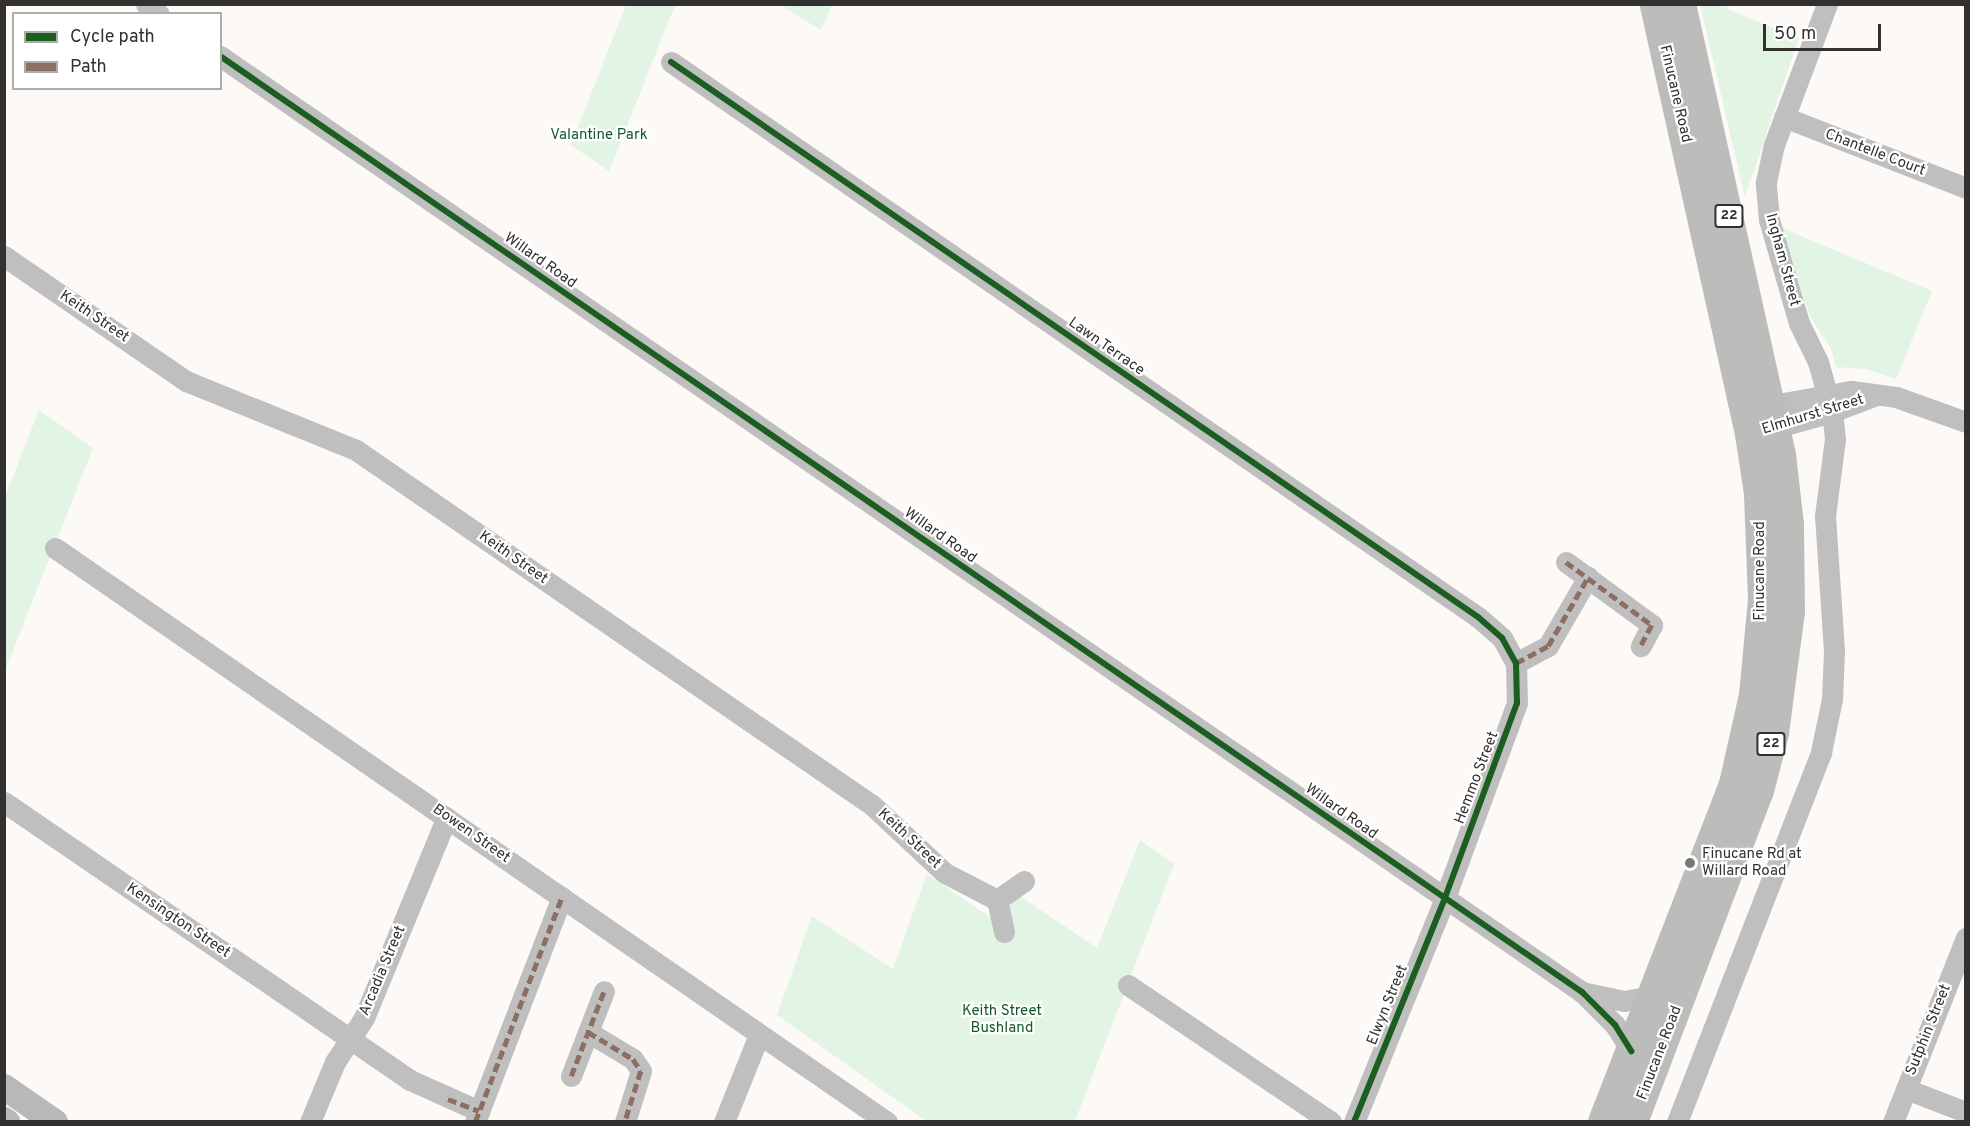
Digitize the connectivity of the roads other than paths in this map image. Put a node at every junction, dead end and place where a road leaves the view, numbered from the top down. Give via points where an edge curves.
1 (1655, 4) edge
2 (1681, 4) edge
3 (1827, 4) edge
4 (222, 57) edge
5 (671, 62) dead end
6 (1784, 117) junction
7 (1965, 188) edge
8 (4, 256) edge
9 (1829, 402) junction
10 (1761, 419) junction
11 (1965, 422) edge
12 (55, 548) dead end
13 (1566, 562) dead end
14 (1588, 577) junction
15 (1641, 646) dead end
16 (1516, 663) junction
17 (1767, 692) junction
18 (4, 802) edge
19 (447, 817) junction
20 (1024, 881) dead end
21 (562, 897) junction
22 (1445, 898) junction
23 (997, 900) junction
24 (1004, 932) dead end
25 (1965, 938) edge
26 (1128, 985) dead end
27 (604, 991) dead end
28 (1582, 992) junction
29 (1653, 996) junction
30 (588, 1032) junction
31 (759, 1035) junction
32 (352, 1037) junction
33 (1631, 1051) junction
34 (571, 1077) dead end
35 (4, 1087) edge
36 (1906, 1089) junction
37 (1965, 1112) edge
38 (477, 1116) edge
39 (55, 1122) edge
40 (310, 1122) edge
41 (625, 1122) edge
42 (724, 1122) edge
43 (887, 1122) edge
44 (1331, 1122) edge
45 (1354, 1122) edge
46 (1603, 1122) edge
47 (1633, 1122) edge
48 (1677, 1122) edge
49 (1893, 1122) edge

1 - 10 highway, Finucane Road / 22
2 - 10 highway, Finucane Road / 22
3 - 6 street, Ingham Street
4 - 22 street, Willard Road
5 - 16 street, Lawn Terrace via 1478,617 1502,638
6 - 7 street, Chantelle Court
6 - 9 street, Ingham Street via 1768,162 1769,220 1799,322 1818,362
8 - 23 street, Keith Street via 186,381 356,450 872,805 945,873
9 - 10 street, Elmhurst Street
9 - 11 street, Elmhurst Street via 1876,395 1906,400
9 - 48 street via 1835,439 1825,534 1834,651 1832,699 1821,752
10 - 17 highway, Finucane Road / 22
12 - 19 street, Bowen Street
13 - 14 street
14 - 15 street via 1652,625
14 - 16 street via 1548,646
16 - 22 street, Hemmo Street via 1517,703
17 - 29 highway, Finucane Road / 22
17 - 47 highway, Finucane Road / 22 via 1766,764 1748,825
18 - 32 street, Kensington Street
19 - 21 street, Bowen Street
19 - 32 street, Arcadia Street via 364,1018
20 - 23 street
21 - 31 street, Bowen Street
21 - 38 street
22 - 28 street, Willard Road
22 - 45 street, Elwyn Street
23 - 24 street
25 - 36 street, Sutphin Street
26 - 44 street
27 - 30 street
28 - 29 street, Willard Road via 1623,1001
28 - 33 street, Willard Road via 1616,1025
29 - 33 highway, Finucane Road / 22
30 - 34 street
30 - 41 street via 633,1059 641,1071
31 - 42 street
31 - 43 street, Bowen Street
32 - 38 street, Kensington Street via 410,1080
32 - 40 street, Arcadia Street via 335,1062
33 - 46 highway, Finucane Road / 22
35 - 39 main road
36 - 37 street
36 - 49 street, Sutphin Street

